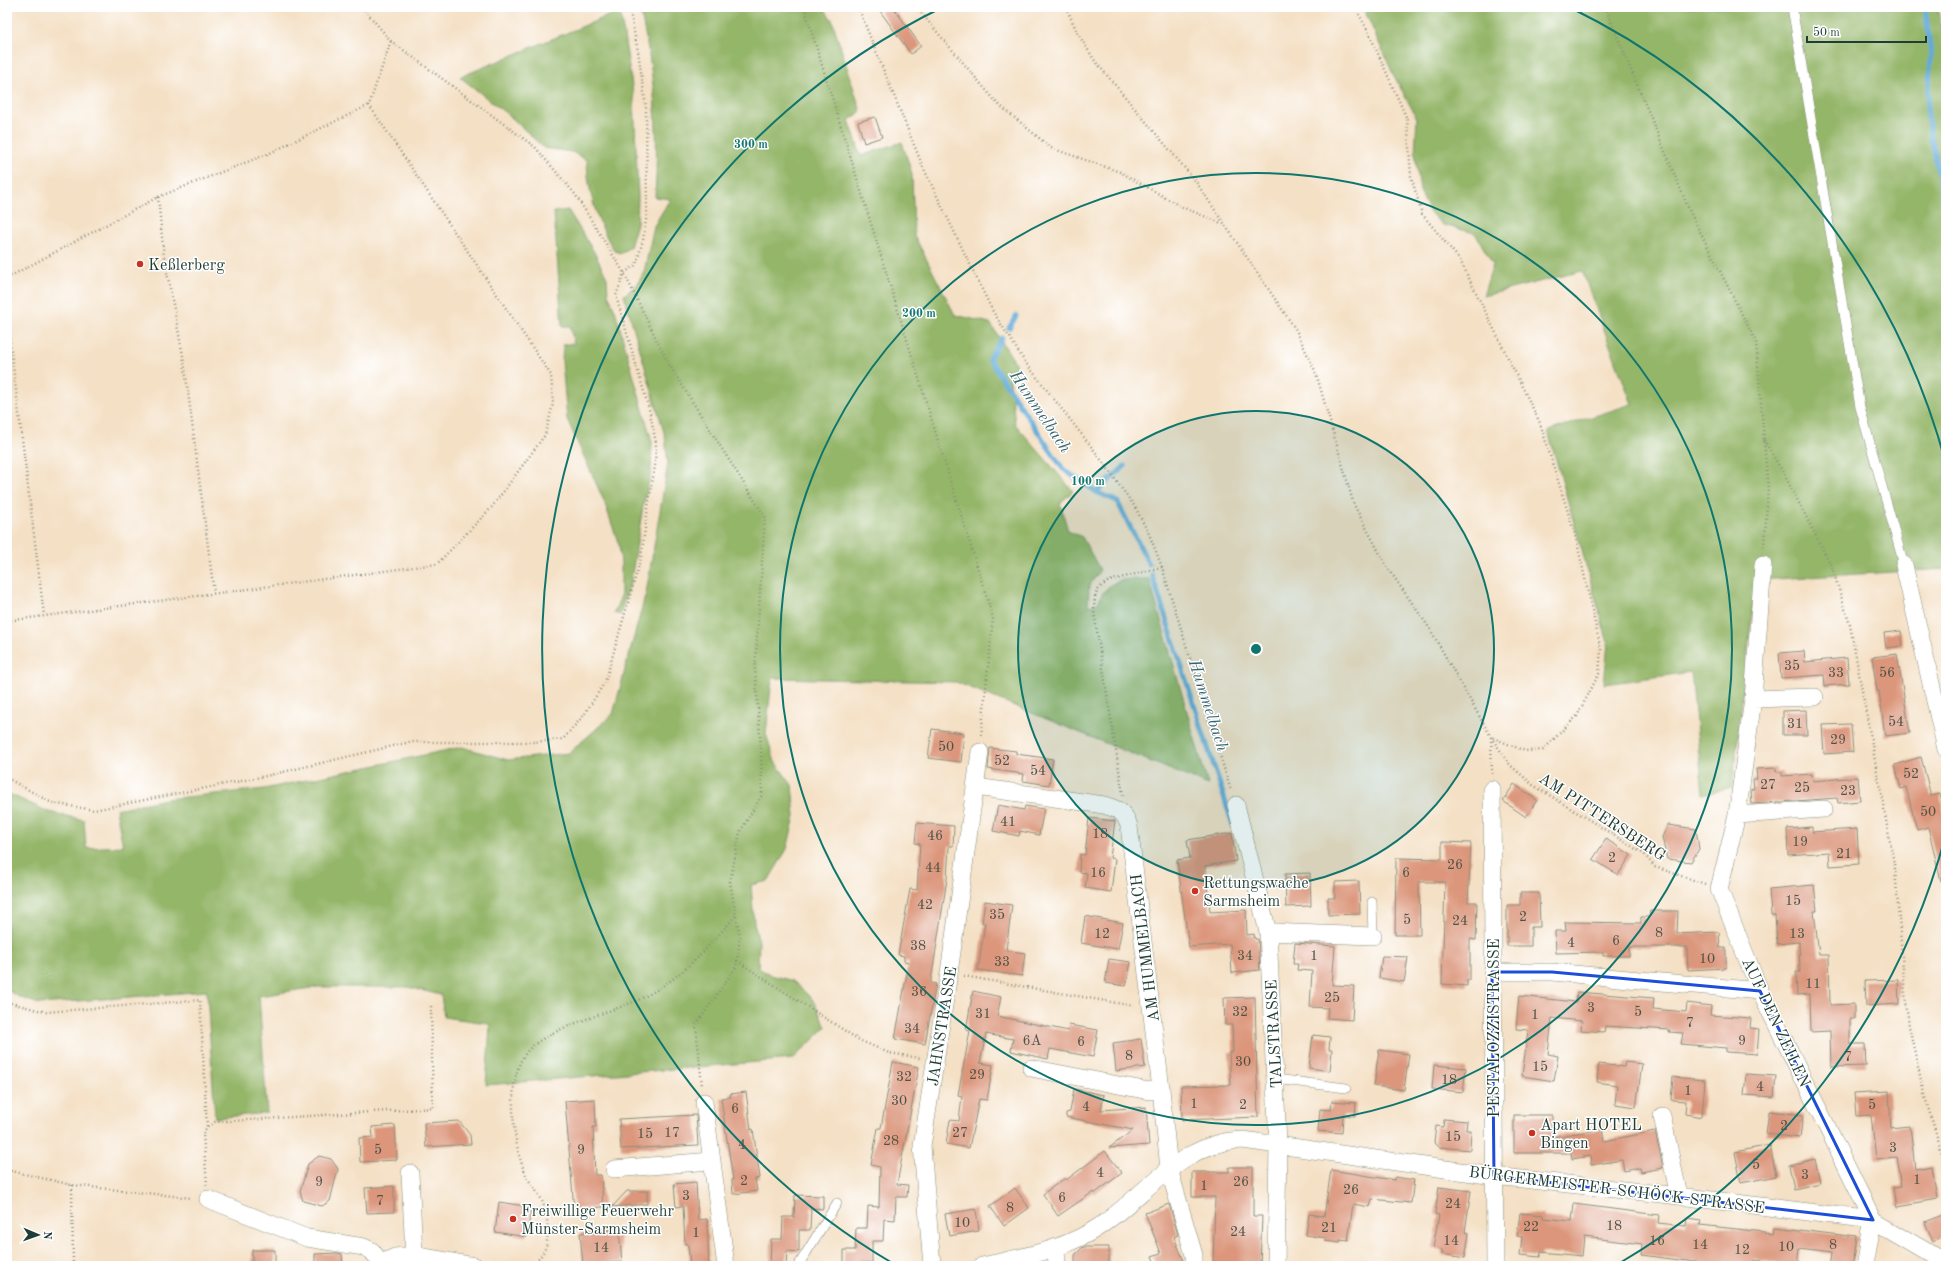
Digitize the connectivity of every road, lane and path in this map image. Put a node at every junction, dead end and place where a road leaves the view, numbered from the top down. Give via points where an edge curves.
1 (362, 7) edge
2 (629, 7) edge
3 (804, 7) edge
4 (858, 7) edge
5 (916, 7) edge
6 (1066, 7) edge
7 (1355, 7) edge
8 (1605, 7) edge
9 (1792, 7) edge
10 (391, 41) junction
11 (369, 105) junction
12 (158, 197) junction
13 (1222, 223) junction
14 (624, 273) junction
15 (7, 278) edge
16 (7, 318) edge
17 (1764, 440) junction
18 (1763, 565) joint
19 (1904, 565) joint
20 (1162, 567) junction
21 (214, 593) junction
22 (44, 615) junction
23 (7, 621) edge
24 (1815, 697) dead end
25 (1753, 699) junction
26 (1491, 737) junction
27 (1946, 749) edge
28 (980, 752) joint
29 (7, 778) edge
30 (976, 787) junction
31 (1492, 789) joint
32 (1236, 805) joint
33 (1824, 809) dead end
34 (1120, 810) junction
35 (1737, 815) junction
36 (1719, 890) junction
37 (1372, 902) dead end
38 (736, 915) junction
39 (1268, 932) junction
40 (1372, 936) joint
41 (737, 961) junction
42 (1492, 972) junction
43 (949, 973) junction
44 (1760, 991) junction
45 (7, 1002) edge
46 (431, 1005) dead end
47 (1150, 1008) junction
48 (936, 1060) junction
49 (1031, 1068) dead end
50 (1276, 1079) junction
51 (1346, 1088) dead end
52 (1161, 1089) junction
53 (704, 1102) joint
54 (1662, 1116) dead end
55 (207, 1127) junction
56 (1278, 1145) junction
57 (712, 1161) junction
58 (1946, 1166) edge
59 (614, 1169) dead end
60 (1169, 1169) junction
61 (7, 1170) edge
62 (410, 1173) dead end
63 (1494, 1176) junction
64 (72, 1185) junction
65 (1679, 1196) junction
66 (208, 1199) junction
67 (837, 1203) dead end
68 (1873, 1220) junction
69 (1056, 1248) junction
70 (414, 1255) junction
71 (1946, 1263) edge
72 (380, 1264) edge
73 (73, 1266) edge
74 (475, 1266) edge
75 (534, 1266) edge
76 (726, 1266) edge
77 (798, 1266) edge
78 (932, 1266) edge
79 (982, 1266) edge
80 (1056, 1266) edge
81 (1194, 1266) edge
82 (1276, 1266) edge
83 (1495, 1266) edge
84 (1865, 1266) edge

1 - 10 path
2 - 14 path via 646,107 647,213 636,265
3 - 28 path via 993,618
4 - 20 path via 923,167 992,310 1025,362 1135,507
5 - 13 path via 997,103 1051,148 1120,172 1182,207
6 - 13 path, AM PITTERSBERG via 1078,34 1095,61 1194,179
7 - 26 path via 1407,119 1412,176 1422,214 1460,260 1540,423 1576,538 1601,650 1599,674 1577,716 1543,750 1525,751
8 - 17 path via 1690,212 1756,342
9 - 19 lane via 1860,407
10 - 11 path
10 - 14 path via 535,147 575,194
11 - 12 path via 270,153
11 - 21 path via 551,374 553,404 545,435 492,507 437,564
12 - 15 path
12 - 21 path via 164,257 184,360
13 - 26 path, AM PITTERSBERG via 1296,330 1316,372 1354,505 1387,567 1430,629
14 - 29 path via 616,296 649,409 656,443 655,466 641,558 605,682 584,715 563,738 534,742 410,742 266,776 94,810 52,803
14 - 38 path via 668,363 765,517 755,668 762,795 740,832 730,882
16 - 22 path
17 - 18 path via 1768,490
17 - 58 path via 1832,567 1850,625 1895,869 1910,1026 1924,1094
18 - 25 street
19 - 27 street
20 - 32 path
20 - 34 path via 1109,581 1096,593 1094,612 1123,792
21 - 22 path
22 - 23 path
24 - 25 street
25 - 35 street
26 - 31 path
26 - 36 path, AM PITTERSBERG via 1510,765 1533,785 1644,854 1655,867
28 - 30 street, JAHNSTRASSE
30 - 34 street via 1104,805
30 - 43 street, JAHNSTRASSE
31 - 42 street, PESTALOZZISTRASSE
32 - 39 street, TALSTRASSE
33 - 35 street
34 - 47 street, AM HUMMELBACH via 1127,817 1129,826
35 - 36 street
36 - 44 street, AUF DEN ZEILEN
37 - 40 lane
38 - 41 path via 740,938
38 - 75 path via 717,939 673,980 646,997 559,1031 534,1044 523,1056 516,1070 513,1117 521,1162 526,1176 544,1204 547,1235 545,1250
39 - 40 street
39 - 50 street, TALSTRASSE
41 - 48 path via 860,1040 890,1053
41 - 53 path via 736,967 696,1025
42 - 44 street via 1552,972
42 - 63 street, PESTALOZZISTRASSE
43 - 47 path
43 - 48 street, JAHNSTRASSE
44 - 68 street, AUF DEN ZEILEN
45 - 55 path via 46,1012 200,1000
46 - 55 path via 433,1108 215,1122
47 - 52 street, AM HUMMELBACH
48 - 78 street, JAHNSTRASSE via 922,1146
49 - 52 street via 1149,1091
50 - 51 lane
50 - 56 street, TALSTRASSE
52 - 60 street, AM HUMMELBACH
53 - 57 street
54 - 65 street
55 - 66 path via 203,1134
56 - 60 street, BÜRGERMEISTER-SCHÖCK-STRASSE via 1243,1140 1224,1141 1203,1148
56 - 63 street, BÜRGERMEISTER-SCHÖCK-STRASSE
56 - 82 street, TALSTRASSE
57 - 59 street
57 - 76 street
60 - 69 street, BÜRGERMEISTER-SCHÖCK-STRASSE via 1100,1226
60 - 81 street, AM HUMMELBACH via 1194,1255
61 - 64 path
62 - 70 street
63 - 65 street, BÜRGERMEISTER-SCHÖCK-STRASSE
63 - 83 street, PESTALOZZISTRASSE
64 - 66 path
64 - 73 path
65 - 68 street, BÜRGERMEISTER-SCHÖCK-STRASSE
66 - 72 street via 307,1238 364,1247 372,1251
67 - 77 lane
68 - 71 street, BÜRGERMEISTER-SCHÖCK-STRASSE
68 - 84 street
69 - 79 street, BÜRGERMEISTER-SCHÖCK-STRASSE
69 - 80 street
70 - 72 street via 396,1257
70 - 74 street

